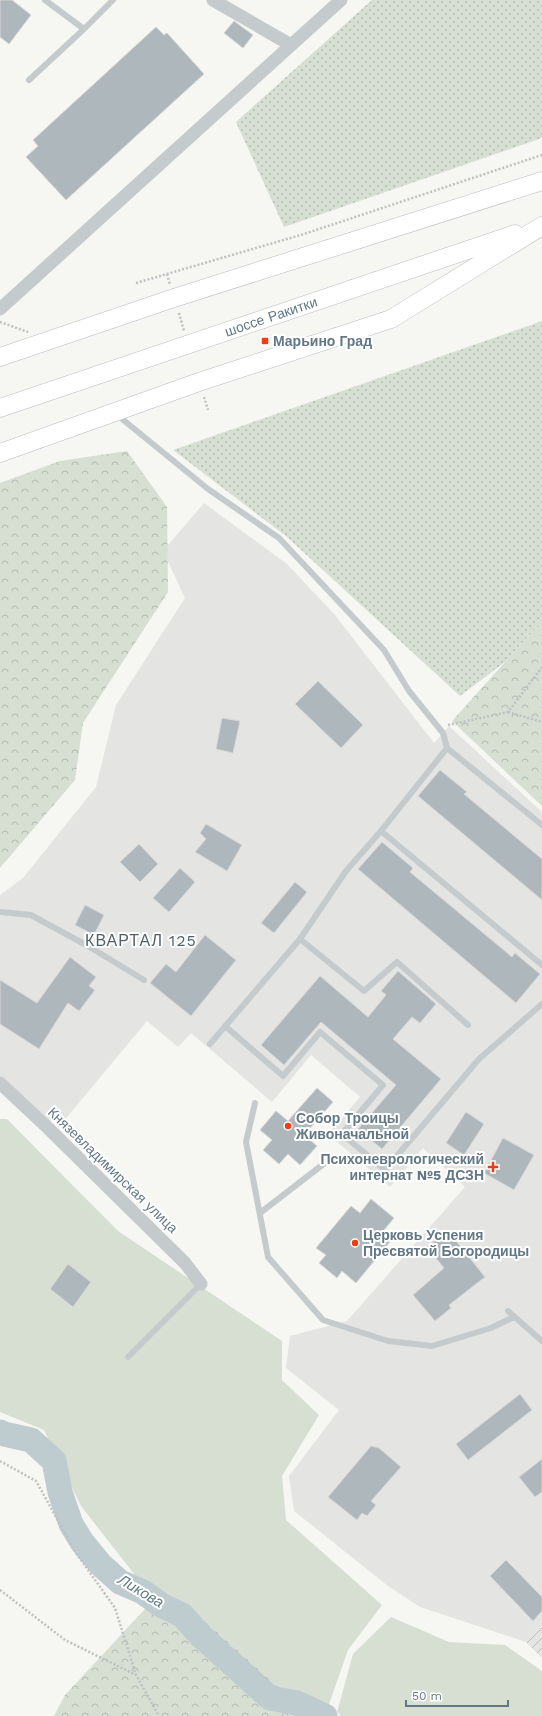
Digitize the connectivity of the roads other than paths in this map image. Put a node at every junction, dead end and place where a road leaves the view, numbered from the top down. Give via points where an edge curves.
1 (45, 0) edge
2 (113, 0) edge
3 (213, 0) edge
4 (341, 0) edge
5 (84, 29) junction
6 (291, 46) junction
7 (29, 80) dead end
8 (542, 181) edge
9 (542, 225) edge
10 (0, 309) edge
11 (0, 357) edge
12 (0, 408) edge
13 (114, 413) junction
14 (0, 453) edge
15 (447, 748) junction
16 (542, 825) edge
17 (381, 831) junction
18 (0, 912) edge
19 (300, 938) junction
20 (542, 965) edge
21 (144, 980) dead end
22 (542, 1004) edge
23 (468, 1025) dead end
24 (225, 1026) junction
25 (210, 1044) dead end
26 (0, 1083) edge
27 (255, 1103) dead end
28 (330, 1159) dead end
29 (260, 1213) junction
30 (201, 1284) joint
31 (508, 1311) dead end
32 (514, 1317) junction
33 (542, 1341) edge
34 (128, 1357) dead end

1 - 5 lane
2 - 5 lane
3 - 6 street
4 - 6 street
5 - 7 lane
6 - 10 street
8 - 11 street via 174,298
9 - 12 street, шоссе Ракитки
9 - 13 street via 391,319 199,382
13 - 14 street
13 - 15 lane via 208,488 278,538 384,650 409,691 443,733
15 - 16 lane
15 - 17 lane
17 - 19 lane via 346,871
17 - 20 lane
18 - 21 lane via 31,915
19 - 23 lane via 364,991 397,962
19 - 24 lane
22 - 24 lane via 479,1059 385,1170 342,1134 383,1085 320,1032 283,1076
24 - 25 lane
26 - 30 street, Князевладимирская улица via 185,1263
27 - 29 lane via 246,1142
28 - 29 lane
29 - 32 lane via 268,1257 323,1320 388,1341 432,1346 491,1328
30 - 34 lane
31 - 32 lane
32 - 33 lane

